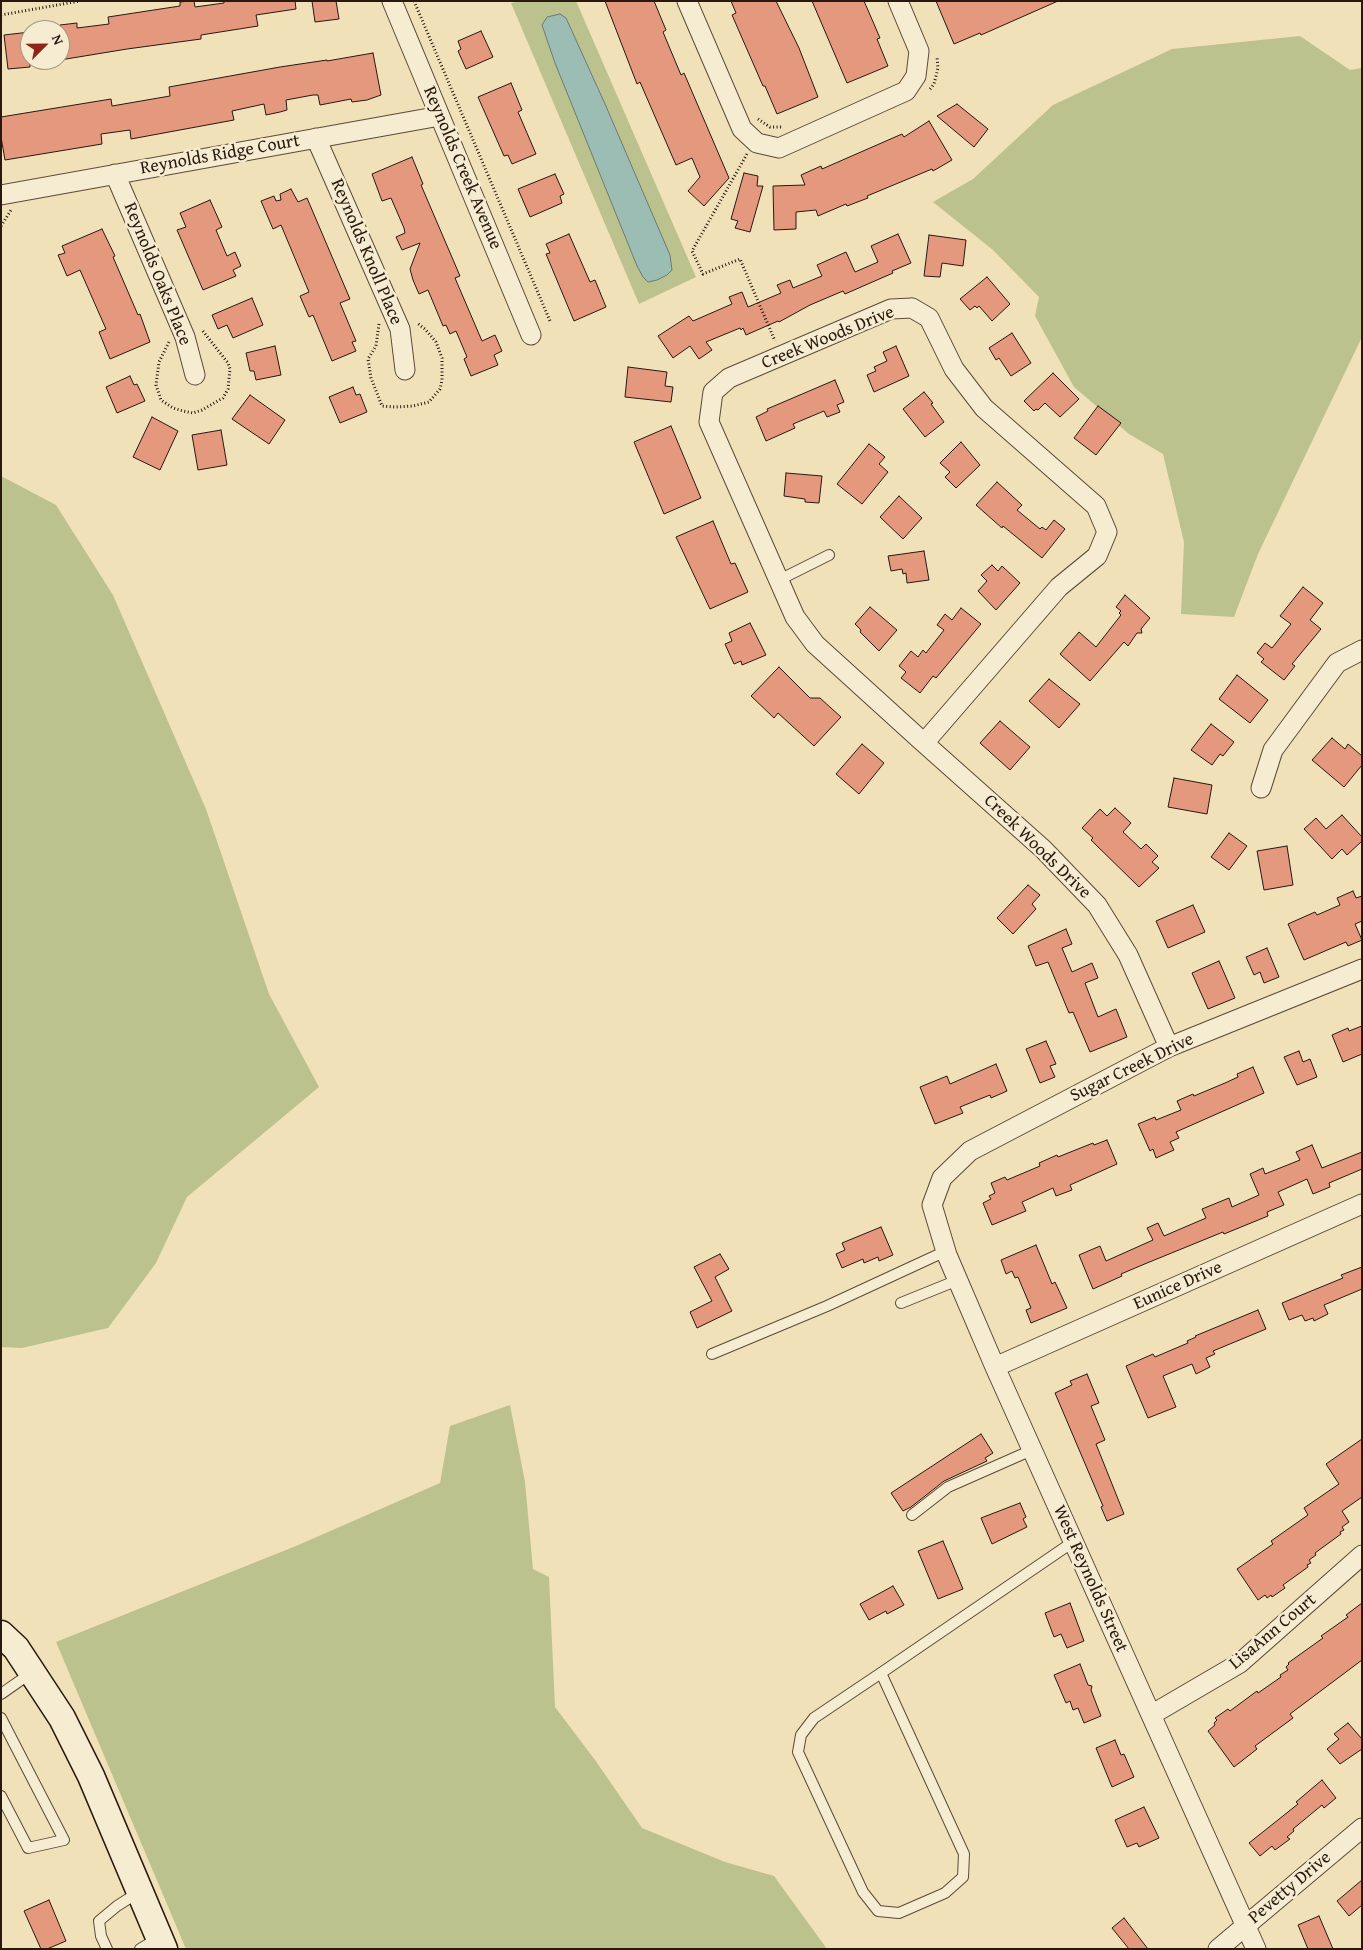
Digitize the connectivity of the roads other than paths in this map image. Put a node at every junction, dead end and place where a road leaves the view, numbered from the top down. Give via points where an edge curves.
1 (392, 1) edge
2 (687, 1) edge
3 (898, 1) edge
4 (440, 116) junction
5 (316, 138) junction
6 (115, 174) junction
7 (7, 201) edge
8 (531, 335) dead end
9 (405, 370) dead end
10 (195, 375) dead end
11 (829, 555) dead end
12 (778, 580) junction
13 (1362, 650) edge
14 (924, 743) junction
15 (1261, 788) dead end
16 (1362, 969) edge
17 (1169, 1048) junction
18 (1362, 1204) edge
19 (932, 1205) joint
20 (946, 1250) junction
21 (958, 1280) junction
22 (901, 1303) dead end
23 (712, 1354) dead end
24 (994, 1368) junction
25 (1032, 1450) junction
26 (912, 1514) dead end
27 (1073, 1542) junction
28 (1362, 1555) edge
29 (1, 1634) edge
30 (32, 1672) junction
31 (881, 1673) junction
32 (1, 1694) edge
33 (1151, 1714) junction
34 (1, 1718) edge
35 (1, 1796) edge
36 (1362, 1828) edge
37 (140, 1892) junction
38 (1246, 1925) junction
39 (154, 1945) edge
40 (107, 1949) edge
41 (1218, 1949) edge
42 (1256, 1949) edge

1 - 4 street, Reynolds Creek Avenue
2 - 3 street via 742,129 757,143 779,148 906,91 916,76 918,51
4 - 5 street, Reynolds Ridge Court
4 - 8 street, Reynolds Creek Avenue
5 - 6 street, Reynolds Ridge Court
5 - 9 street, Reynolds Knoll Place via 400,329
6 - 7 street, Reynolds Ridge Court
6 - 10 street, Reynolds Oaks Place via 185,337
11 - 12 lane
12 - 14 street, Creek Woods Drive via 795,617 814,644
12 - 14 street, Creek Woods Drive via 709,422 713,392 728,378 891,309 912,308 929,318 954,369 984,408 1096,506 1107,532 1097,556 1059,587
13 - 15 street via 1337,663 1273,750
14 - 17 street, Creek Woods Drive via 1043,849 1097,905 1128,955
16 - 17 street, Sugar Creek Drive
17 - 19 street, Sugar Creek Drive via 970,1151 942,1178
18 - 24 street, Eunice Drive
19 - 20 street, West Reynolds Street
20 - 21 street, West Reynolds Street
20 - 23 lane via 851,1295
21 - 22 lane
21 - 24 street, West Reynolds Street
24 - 25 street, West Reynolds Street
25 - 26 lane via 948,1486
25 - 27 street, West Reynolds Street
27 - 31 lane
27 - 33 street, West Reynolds Street
28 - 33 street, LisaAnn Court via 1240,1663
29 - 30 main road via 16,1648
30 - 32 lane
30 - 37 main road via 62,1718 91,1776
31 - 31 lane via 814,1718 800,1735 798,1752 864,1892 878,1911 899,1913 945,1893 962,1877 964,1854
33 - 38 street, West Reynolds Street
34 - 35 lane via 64,1840 28,1848
36 - 38 street, Pevetty Drive
37 - 39 main road
37 - 40 lane via 99,1921
38 - 41 street, Pevetty Drive
38 - 42 street, West Reynolds Street

